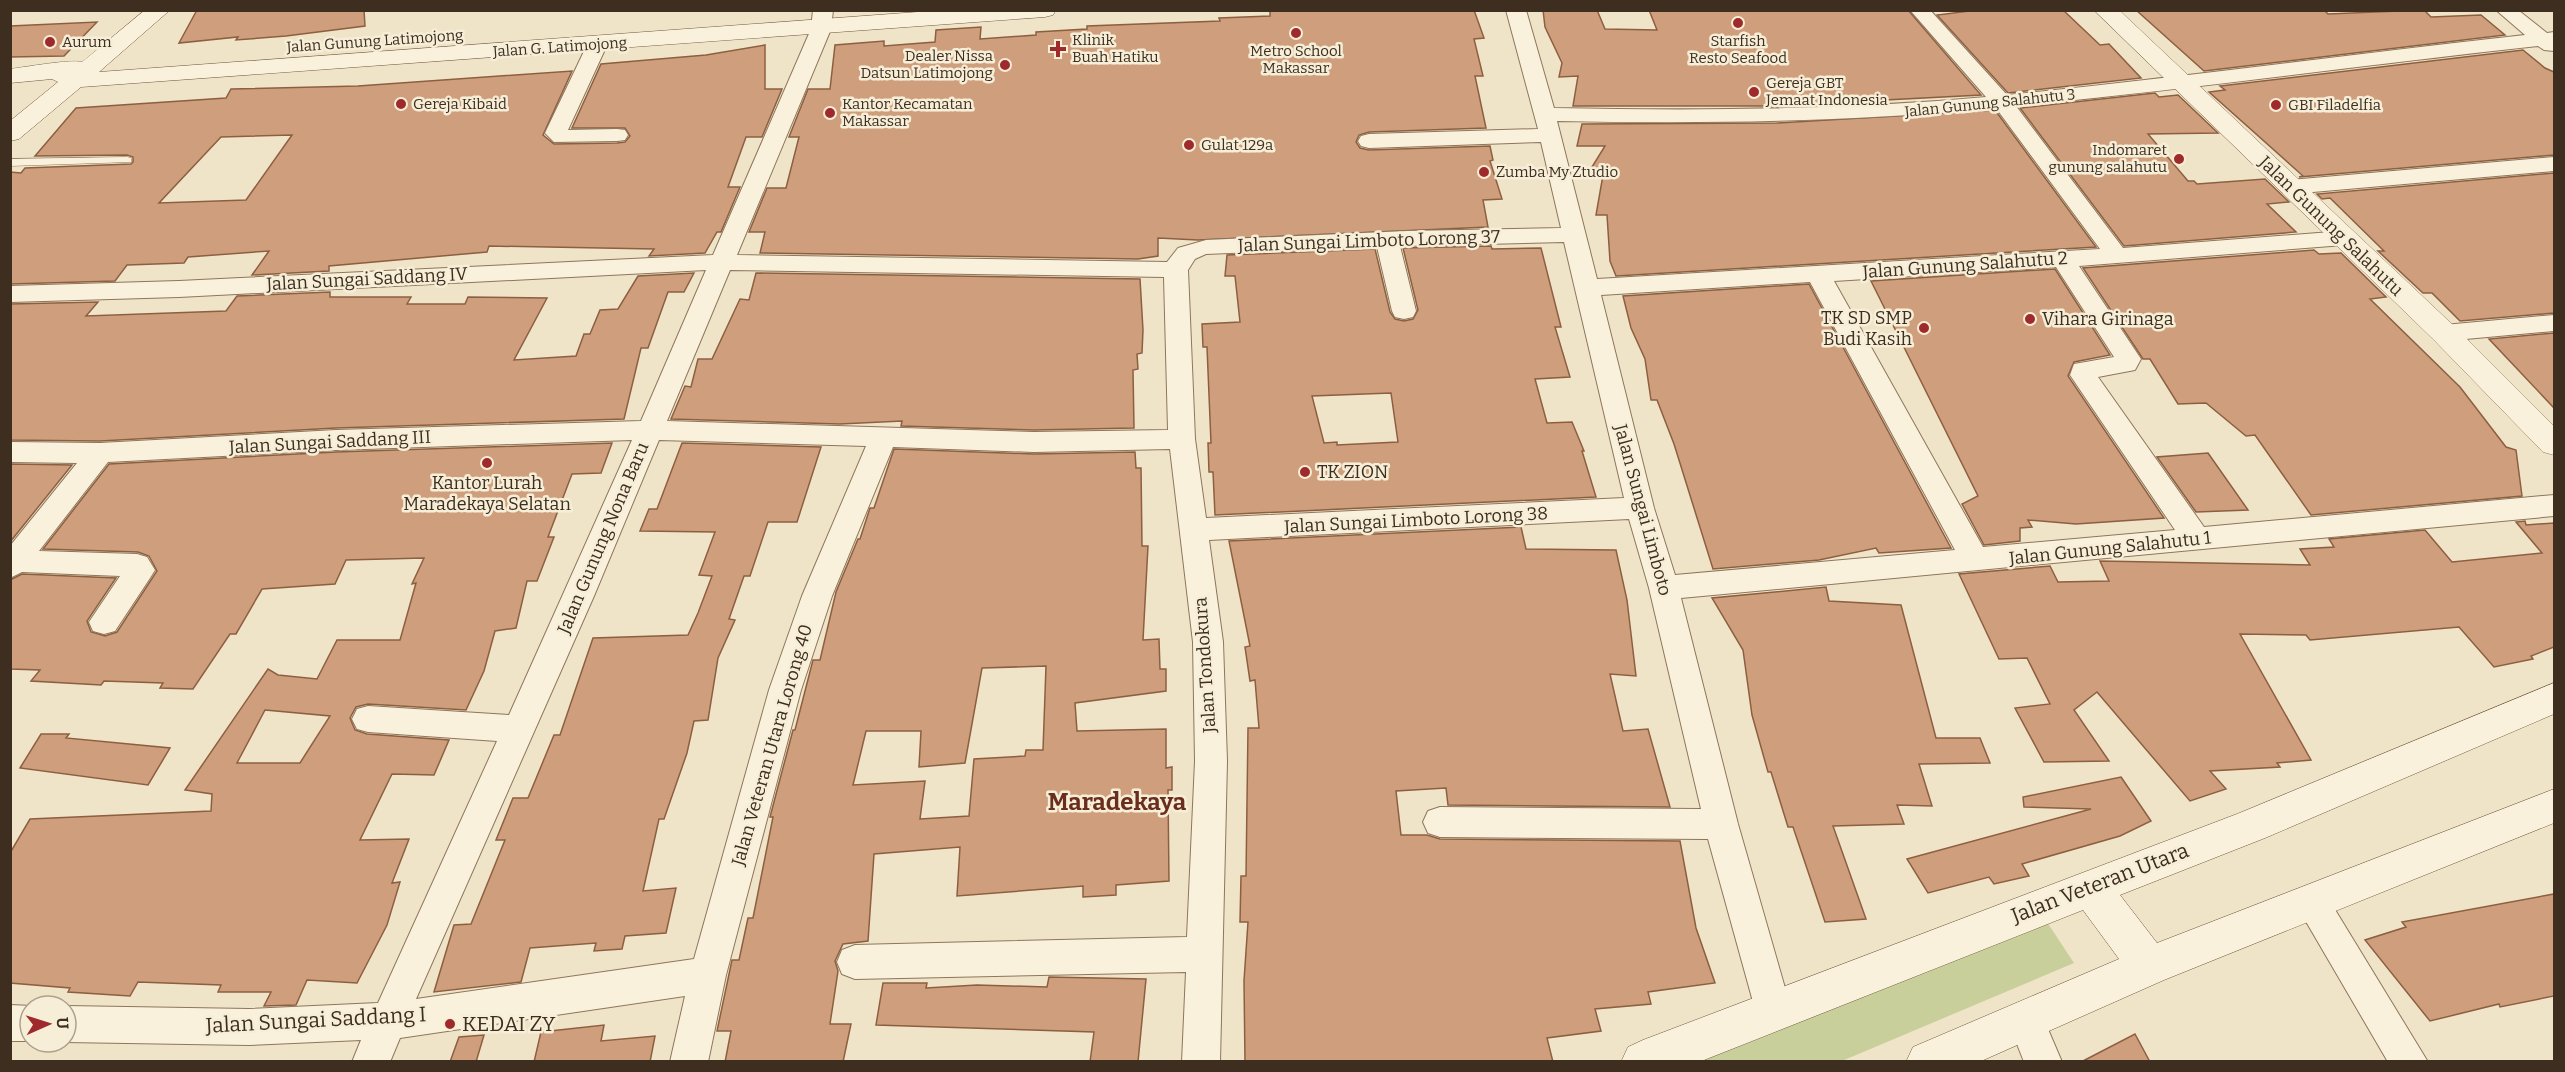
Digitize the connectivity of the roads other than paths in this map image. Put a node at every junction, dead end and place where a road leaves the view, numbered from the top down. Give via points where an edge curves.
1 (159, 10) edge
2 (1045, 10) edge
3 (1516, 10) edge
4 (1919, 10) edge
5 (2105, 10) edge
6 (2505, 10) edge
7 (825, 15) edge
8 (2551, 42) edge
9 (597, 45) junction
10 (96, 60) junction
11 (10, 76) edge
12 (64, 76) junction
13 (2182, 84) junction
14 (2002, 102) junction
15 (1547, 125) junction
16 (10, 134) edge
17 (617, 135) dead end
18 (1369, 141) dead end
19 (127, 160) dead end
20 (10, 164) edge
21 (2554, 164) edge
22 (2290, 187) junction
23 (1574, 235) junction
24 (2344, 238) junction
25 (1387, 239) junction
26 (2117, 256) junction
27 (2062, 259) junction
28 (723, 262) junction
29 (1176, 270) junction
30 (1818, 274) junction
31 (1586, 288) junction
32 (10, 294) edge
33 (1404, 311) dead end
34 (2554, 323) edge
35 (2444, 333) junction
36 (649, 430) junction
37 (883, 438) junction
38 (1182, 440) junction
39 (2554, 444) edge
40 (10, 452) edge
41 (100, 453) junction
42 (2554, 506) edge
43 (1640, 508) junction
44 (1192, 530) junction
45 (2198, 539) junction
46 (1976, 561) junction
47 (13, 564) edge
48 (1664, 588) junction
49 (104, 622) dead end
50 (2554, 698) edge
51 (368, 719) dead end
52 (520, 729) junction
53 (2554, 806) edge
54 (1440, 822) dead end
55 (1721, 824) junction
56 (2090, 887) junction
57 (2311, 901) junction
58 (1205, 954) junction
59 (855, 962) dead end
60 (2149, 966) junction
61 (708, 975) junction
62 (1773, 1009) junction
63 (389, 1021) junction
64 (2026, 1021) junction
65 (78, 1024) edge
66 (371, 1062) edge
67 (689, 1062) edge
68 (1201, 1062) edge
69 (1643, 1062) edge
70 (1928, 1062) edge
71 (2043, 1062) edge
72 (2409, 1062) edge

1 - 10 main road
2 - 7 main road, Jalan G. Latimojong
3 - 15 street, Jalan Sungai Limboto
4 - 14 street
5 - 13 main road, Jalan Gunung Salahutu
6 - 8 street
7 - 9 main road, Jalan G. Latimojong
7 - 10 main road, Jalan Gunung Latimojong
7 - 28 street, Jalan Gunung Nona Baru
8 - 13 street, Jalan Gunung Salahutu 3 via 2363,59
9 - 12 main road, Jalan G. Latimojong
9 - 17 street via 556,133 562,137
10 - 12 main road
11 - 12 main road
12 - 16 main road
13 - 14 street, Jalan Gunung Salahutu 3
13 - 22 main road, Jalan Gunung Salahutu
14 - 15 street, Jalan Gunung Salahutu 3 via 1901,111
14 - 26 street
15 - 18 street, Jalan Gunung Salahutu 3
15 - 23 street, Jalan Sungai Limboto
19 - 20 lane
21 - 22 street
22 - 24 main road, Jalan Gunung Salahutu
23 - 25 street, Jalan Sungai Limboto Lorong 37
23 - 31 street, Jalan Sungai Limboto
24 - 26 street, Jalan Gunung Salahutu 2
24 - 35 main road, Jalan Gunung Salahutu
25 - 29 street, Jalan Sungai Limboto Lorong 37 via 1206,247 1188,250
25 - 33 street
26 - 27 street, Jalan Gunung Salahutu 2
27 - 30 street, Jalan Gunung Salahutu 2
27 - 45 street via 2128,359 2126,364 2083,370 2083,375
28 - 29 street, Jalan Sungai Saddang IV
28 - 32 street, Jalan Sungai Saddang IV
28 - 36 street, Jalan Gunung Nona Baru
29 - 38 street, Jalan Tondokura
30 - 31 street, Jalan Gunung Salahutu 2
30 - 46 street
31 - 43 street, Jalan Sungai Limboto
34 - 35 street
35 - 39 main road, Jalan Gunung Salahutu
36 - 37 street, Jalan Sungai Saddang III
36 - 41 street, Jalan Sungai Saddang III via 336,440
36 - 52 street, Jalan Gunung Nona Baru
37 - 38 street, Jalan Sungai Saddang III
37 - 61 street, Jalan Veteran Utara Lorong 40 via 817,597 785,690
38 - 44 street, Jalan Tondokura
40 - 41 street, Jalan Sungai Saddang III
41 - 47 street
42 - 45 street, Jalan Gunung Salahutu 1
43 - 44 street, Jalan Sungai Limboto Lorong 38
43 - 48 street, Jalan Sungai Limboto
44 - 58 street, Jalan Tondokura via 1208,654 1211,761
45 - 46 street, Jalan Gunung Salahutu 1
46 - 48 street, Jalan Gunung Salahutu 1
47 - 49 street via 137,565 140,570
48 - 55 street, Jalan Sungai Limboto
50 - 56 main road, Jalan Veteran Utara via 2251,826
51 - 52 street
52 - 63 street, Jalan Gunung Nona Baru
53 - 57 main road
54 - 55 street
55 - 62 street, Jalan Sungai Limboto
56 - 60 main road
56 - 62 main road, Jalan Veteran Utara
57 - 60 main road
57 - 72 street
58 - 59 street
58 - 68 street, Jalan Tondokura
60 - 64 main road
61 - 63 street, Jalan Sungai Saddang I
61 - 67 street, Jalan Veteran Utara Lorong 40
62 - 69 main road, Jalan Veteran Utara
63 - 65 street, Jalan Sungai Saddang I via 249,1027
63 - 66 street, Jalan Gunung Nona Baru
64 - 70 main road
64 - 71 street

